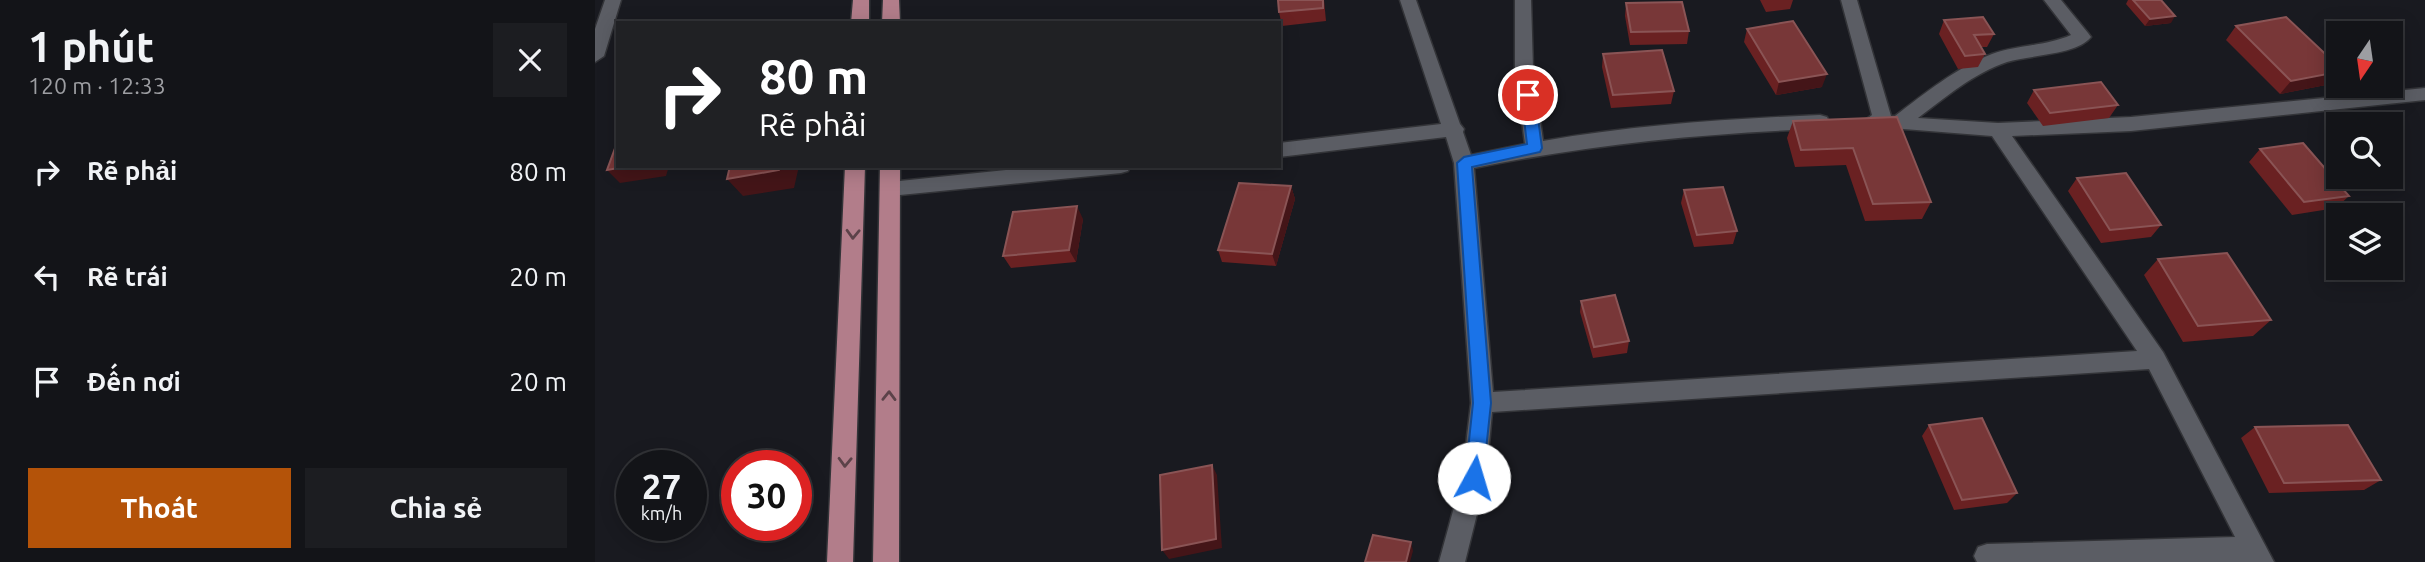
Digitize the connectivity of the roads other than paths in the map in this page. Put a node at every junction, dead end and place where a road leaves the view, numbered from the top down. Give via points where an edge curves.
1 (613, 0) edge
2 (861, 0) edge
3 (891, 0) edge
4 (1408, 0) edge
5 (1523, 0) edge
6 (1849, 0) edge
7 (2052, 0) edge
8 (860, 21) edge
9 (891, 21) edge
10 (595, 56) edge
11 (2425, 94) edge
12 (1892, 121) junction
13 (1455, 130) junction
14 (1998, 131) junction
15 (1535, 148) junction
16 (1281, 150) edge
17 (1464, 163) junction
18 (855, 168) edge
19 (890, 168) edge
20 (1101, 168) edge
21 (890, 189) junction
22 (2155, 359) junction
23 (1482, 403) junction
24 (2258, 555) edge
25 (1987, 556) dead end
26 (840, 562) edge
27 (886, 562) edge
28 (1452, 562) edge

1 - 10 street
2 - 8 main road
3 - 9 main road
4 - 13 street
5 - 15 street via 1524,69
6 - 12 street
7 - 12 street via 2082,37 1986,64
11 - 14 street via 2131,124
12 - 14 street
12 - 15 street via 1749,124
13 - 16 street
13 - 17 street
14 - 22 street
15 - 17 street
17 - 23 street
18 -> 26 main road
19 - 21 main road
20 - 21 street
27 -> 21 main road
22 - 23 street
22 - 24 street
23 - 28 street via 1474,478
24 - 25 street

